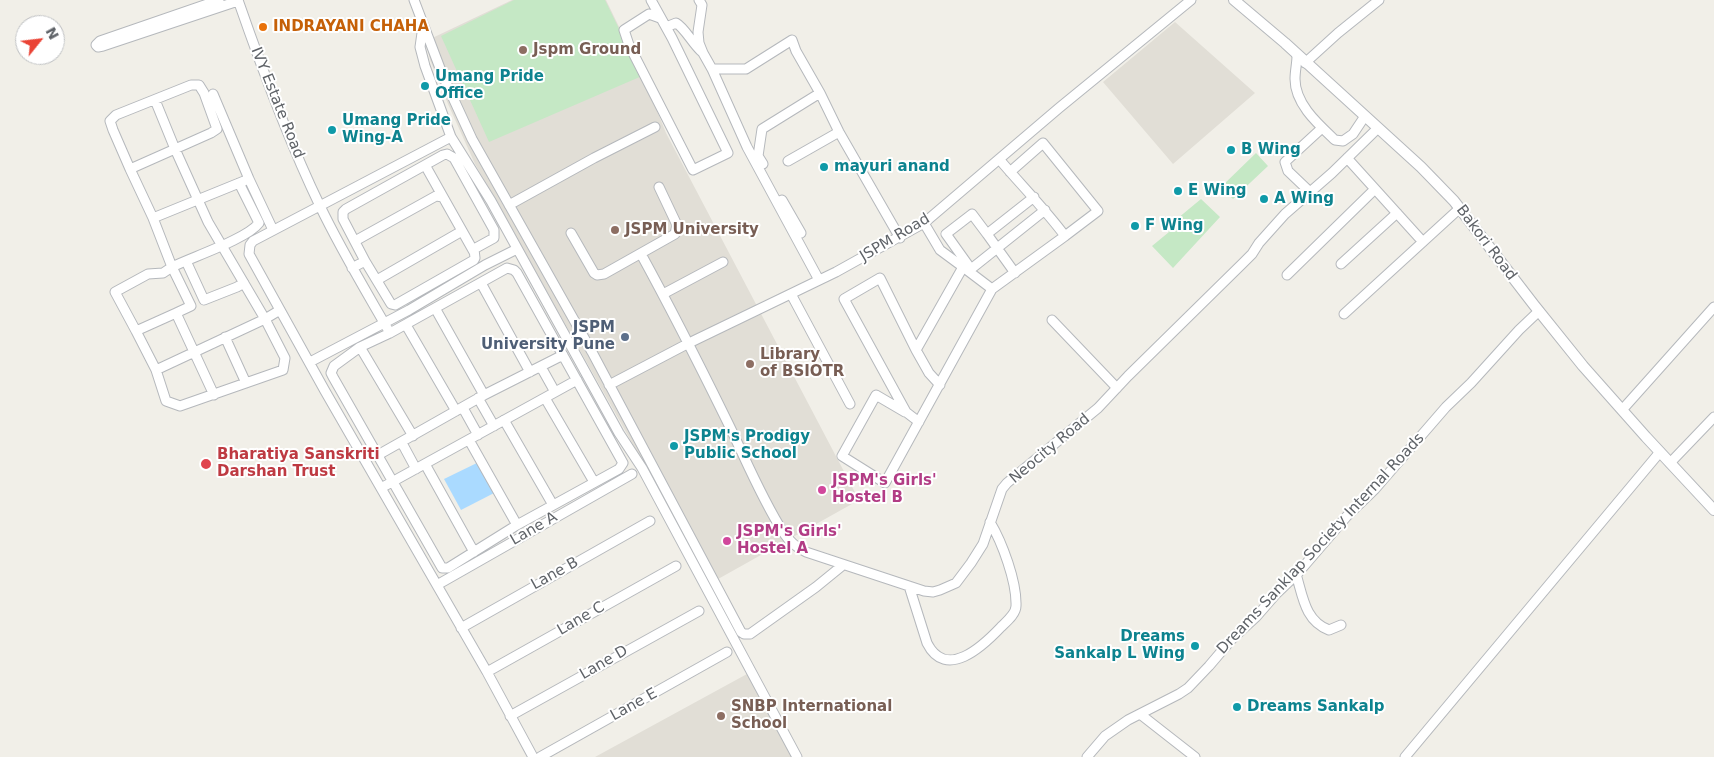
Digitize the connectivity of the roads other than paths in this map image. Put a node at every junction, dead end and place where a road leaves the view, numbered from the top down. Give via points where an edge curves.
1 (219, 0) edge
2 (238, 0) edge
3 (414, 0) edge
4 (651, 0) edge
5 (1191, 0) edge
6 (1234, 0) edge
7 (1379, 0) edge
8 (701, 2) edge
9 (660, 18) junction
10 (423, 24) junction
11 (666, 27) junction
12 (703, 53) junction
13 (1297, 56) junction
14 (1305, 63) junction
15 (712, 69) junction
16 (820, 93) junction
17 (213, 94) dead end
18 (155, 100) junction
19 (1365, 116) junction
20 (655, 128) dead end
21 (1322, 128) junction
22 (1378, 128) junction
23 (839, 132) junction
24 (452, 137) junction
25 (175, 149) junction
26 (1347, 158) junction
27 (1000, 159) junction
28 (788, 161) dead end
29 (425, 165) junction
30 (130, 169) junction
31 (1010, 172) junction
32 (249, 179) junction
33 (239, 183) junction
34 (659, 187) dead end
35 (1375, 189) junction
36 (1310, 192) junction
37 (1034, 197) junction
38 (443, 198) junction
39 (197, 200) junction
40 (508, 205) junction
41 (320, 206) junction
42 (1460, 208) junction
43 (1045, 210) junction
44 (1397, 213) junction
45 (153, 218) junction
46 (924, 223) junction
47 (273, 230) junction
48 (462, 231) junction
49 (571, 233) dead end
50 (801, 233) dead end
51 (987, 234) junction
52 (1065, 236) junction
53 (900, 238) junction
54 (354, 241) junction
55 (1423, 242) junction
56 (221, 246) junction
57 (997, 248) junction
58 (517, 249) junction
59 (474, 252) junction
60 (641, 254) junction
61 (186, 261) junction
62 (365, 261) junction
63 (723, 262) dead end
64 (1342, 264) dead end
65 (172, 267) junction
66 (352, 268) junction
67 (967, 269) junction
68 (1015, 273) junction
69 (1287, 275) dead end
70 (377, 280) junction
71 (819, 280) junction
72 (244, 282) junction
73 (481, 283) junction
74 (452, 285) junction
75 (992, 289) junction
76 (663, 294) junction
77 (792, 294) junction
78 (459, 295) junction
79 (204, 300) junction
80 (191, 306) junction
81 (1714, 306) edge
82 (435, 308) junction
83 (280, 310) junction
84 (1539, 311) junction
85 (176, 313) junction
86 (1344, 314) dead end
87 (265, 319) junction
88 (1052, 320) dead end
89 (384, 323) junction
90 (406, 324) junction
91 (136, 331) junction
92 (390, 333) junction
93 (225, 337) junction
94 (689, 344) junction
95 (360, 347) junction
96 (916, 350) junction
97 (194, 352) junction
98 (563, 355) junction
99 (580, 361) junction
100 (310, 362) junction
101 (541, 367) junction
102 (569, 367) junction
103 (156, 370) junction
104 (530, 372) junction
105 (577, 380) junction
106 (246, 383) junction
107 (610, 385) junction
108 (940, 385) junction
109 (1117, 388) junction
110 (555, 392) junction
111 (214, 395) junction
112 (481, 397) junction
113 (545, 398) junction
114 (850, 404) dead end
115 (460, 410) junction
116 (1622, 410) junction
117 (906, 412) junction
118 (1714, 417) edge
119 (504, 420) junction
120 (919, 422) junction
121 (1714, 424) edge
122 (494, 426) junction
123 (413, 436) junction
124 (473, 437) junction
125 (402, 443) junction
126 (1660, 452) junction
127 (378, 455) junction
128 (425, 464) junction
129 (1672, 465) junction
130 (416, 469) junction
131 (632, 474) dead end
132 (393, 482) junction
133 (594, 482) junction
134 (381, 488) junction
135 (553, 505) junction
136 (1714, 510) edge
137 (650, 521) dead end
138 (990, 522) junction
139 (517, 525) junction
140 (474, 552) junction
141 (843, 565) junction
142 (676, 566) dead end
143 (1296, 574) junction
144 (437, 585) junction
145 (909, 586) junction
146 (699, 611) dead end
147 (1341, 625) dead end
148 (461, 628) junction
149 (727, 652) dead end
150 (487, 672) junction
151 (1140, 714) junction
152 (510, 716) junction
153 (533, 757) edge
154 (540, 757) edge
155 (797, 757) edge
156 (1087, 757) edge
157 (1195, 757) edge
158 (1405, 757) edge

1 - 2 street via 96,45 103,46
2 - 41 street, IVY Estate Road via 268,83
3 - 10 street
4 - 9 street
5 - 27 street, JSPM Road
6 - 13 street, Bakori Road
7 - 14 street
8 - 12 street via 698,32
9 - 11 street
9 - 11 street via 648,14 624,30 693,170 728,153
10 - 24 street via 420,47
10 - 40 street via 460,114
11 - 12 street via 676,23 680,25
12 - 15 street
13 - 14 street, Bakori Road
13 - 21 street via 1297,93 1303,106
14 - 19 street, Bakori Road
15 - 16 street via 746,69 792,40
15 - 71 street via 747,147
16 - 23 street
16 - 50 street via 762,129 758,156
17 - 32 street
18 - 25 street
18 - 25 street via 191,85 199,85 204,93 217,129
18 - 30 street via 116,115 110,121
19 - 21 street via 1353,134 1343,141 1334,140
19 - 22 street, Bakori Road
20 - 40 street
21 - 36 street via 1286,162 1288,171
22 - 26 street, Neocity Road
22 - 42 street, Bakori Road
23 - 28 street
23 - 53 street
24 - 41 street
24 - 58 street
25 - 30 street
25 - 39 street
26 - 35 street
26 - 36 street, Neocity Road
27 - 31 street
27 - 46 street, JSPM Road
29 - 38 street
29 - 54 street via 343,212 342,219
29 - 59 street via 447,154 454,158 494,230 494,238 476,247
30 - 45 street
31 - 37 street
31 - 52 street via 1043,143 1098,211
32 - 33 street
32 - 47 street
33 - 39 street
33 - 56 street via 259,223 254,229
34 - 60 street via 677,230
35 - 44 street
35 - 69 street
36 - 109 street, Neocity Road via 1273,226 1243,263
37 - 43 street
37 - 51 street
38 - 48 street
38 - 54 street via 433,197
39 - 45 street
39 - 56 street
40 - 107 street
41 - 47 street
41 - 66 street, IVY Estate Road
42 - 55 street
42 - 84 street, Bakori Road
43 - 52 street
43 - 57 street
44 - 55 street
44 - 64 street
45 - 65 street
46 - 53 street, JSPM Road
46 - 67 street via 940,250
47 - 83 street via 253,241 249,254
48 - 59 street
48 - 70 street
49 - 60 street via 597,275
51 - 57 street
51 - 67 street via 972,214 946,234
52 - 68 street
53 - 71 street, JSPM Road
54 - 62 street
55 - 86 street
56 - 61 street
56 - 72 street
57 - 67 street
57 - 68 street
58 - 74 street
58 - 99 street
59 - 70 street via 474,260 395,305 391,304
60 - 76 street, Neocity Road
61 - 65 street
61 - 79 street
62 - 66 street
62 - 70 street
63 - 76 street
65 - 80 street
65 - 91 street via 163,274 148,274 115,292
66 - 89 street, IVY Estate Road
67 - 75 street
67 - 96 street
68 - 75 street
71 - 77 street, JSPM Road
72 - 79 street via 237,288
72 - 87 street
73 - 78 street
73 - 98 street via 507,268 514,270
73 - 104 street
74 - 78 street
74 - 89 street
75 - 108 street
76 - 94 street, Neocity Road
77 - 94 street, JSPM Road
77 - 114 street
78 - 82 street
79 - 80 street
80 - 85 street
81 - 116 street
82 - 90 street
82 - 112 street
83 - 87 street
83 - 100 street
84 - 116 street, Bakori Road
84 - 143 street, Dreams Sanklap Society Internal Roads via 1446,407
85 - 91 street
85 - 97 street
87 - 93 street
87 - 106 street via 285,358 282,370
88 - 109 street
89 - 92 street, IVY Estate Road
89 - 100 street
90 - 92 street
90 - 115 street
91 - 103 street
92 - 95 street
93 - 97 street
93 - 106 street
94 - 107 street, JSPM Road
94 - 141 street, Neocity Road via 784,533 798,548
95 - 123 street
95 - 127 street via 334,366 331,372
96 - 108 street via 928,373
96 - 117 street via 880,278 844,299
97 - 103 street
97 - 111 street
98 - 101 street
98 - 102 street
99 - 102 street
99 - 155 street via 642,468
100 - 134 street
101 - 104 street
101 - 110 street
102 - 105 street
103 - 111 street via 166,401 180,406
104 - 112 street
105 - 110 street
105 - 133 street via 623,463 619,469
106 - 111 street
107 - 141 street via 741,632 750,634
108 - 120 street
109 - 138 street, Neocity Road via 1002,489
110 - 113 street
112 - 115 street
112 - 122 street
113 - 119 street
113 - 133 street
115 - 123 street
115 - 124 street
116 - 126 street, Bakori Road
117 - 120 street
117 - 120 street via 876,395 842,456 885,483
118 - 129 street
119 - 122 street
119 - 135 street
121 - 129 street
122 - 124 street
123 - 125 street
124 - 128 street
124 - 139 street
125 - 127 street
125 - 130 street
126 - 129 street, Bakori Road
126 - 158 street
127 - 132 street
128 - 130 street
128 - 140 street
129 - 136 street, Bakori Road
130 - 132 street
131 - 144 street, Lane A
132 - 134 street
132 - 140 street via 442,568 448,568
133 - 135 street
134 - 144 street
135 - 139 street
137 - 148 street, Lane B
138 - 145 street, Neocity Road via 983,544 956,583 932,592
138 - 145 street via 1004,550 1016,606 1012,615 977,650 948,660 935,654 927,642
139 - 140 street
141 - 145 street, Neocity Road
142 - 150 street, Lane C
143 - 147 street via 1310,617 1320,627 1329,630
143 - 151 street, Dreams Sanklap Society Internal Roads via 1188,688
144 - 148 street
146 - 152 street, Lane D
148 - 150 street
149 - 154 street, Lane E
150 - 152 street
151 - 156 street, Dreams Sanklap Society Internal Roads via 1105,736
151 - 157 street
152 - 153 street

